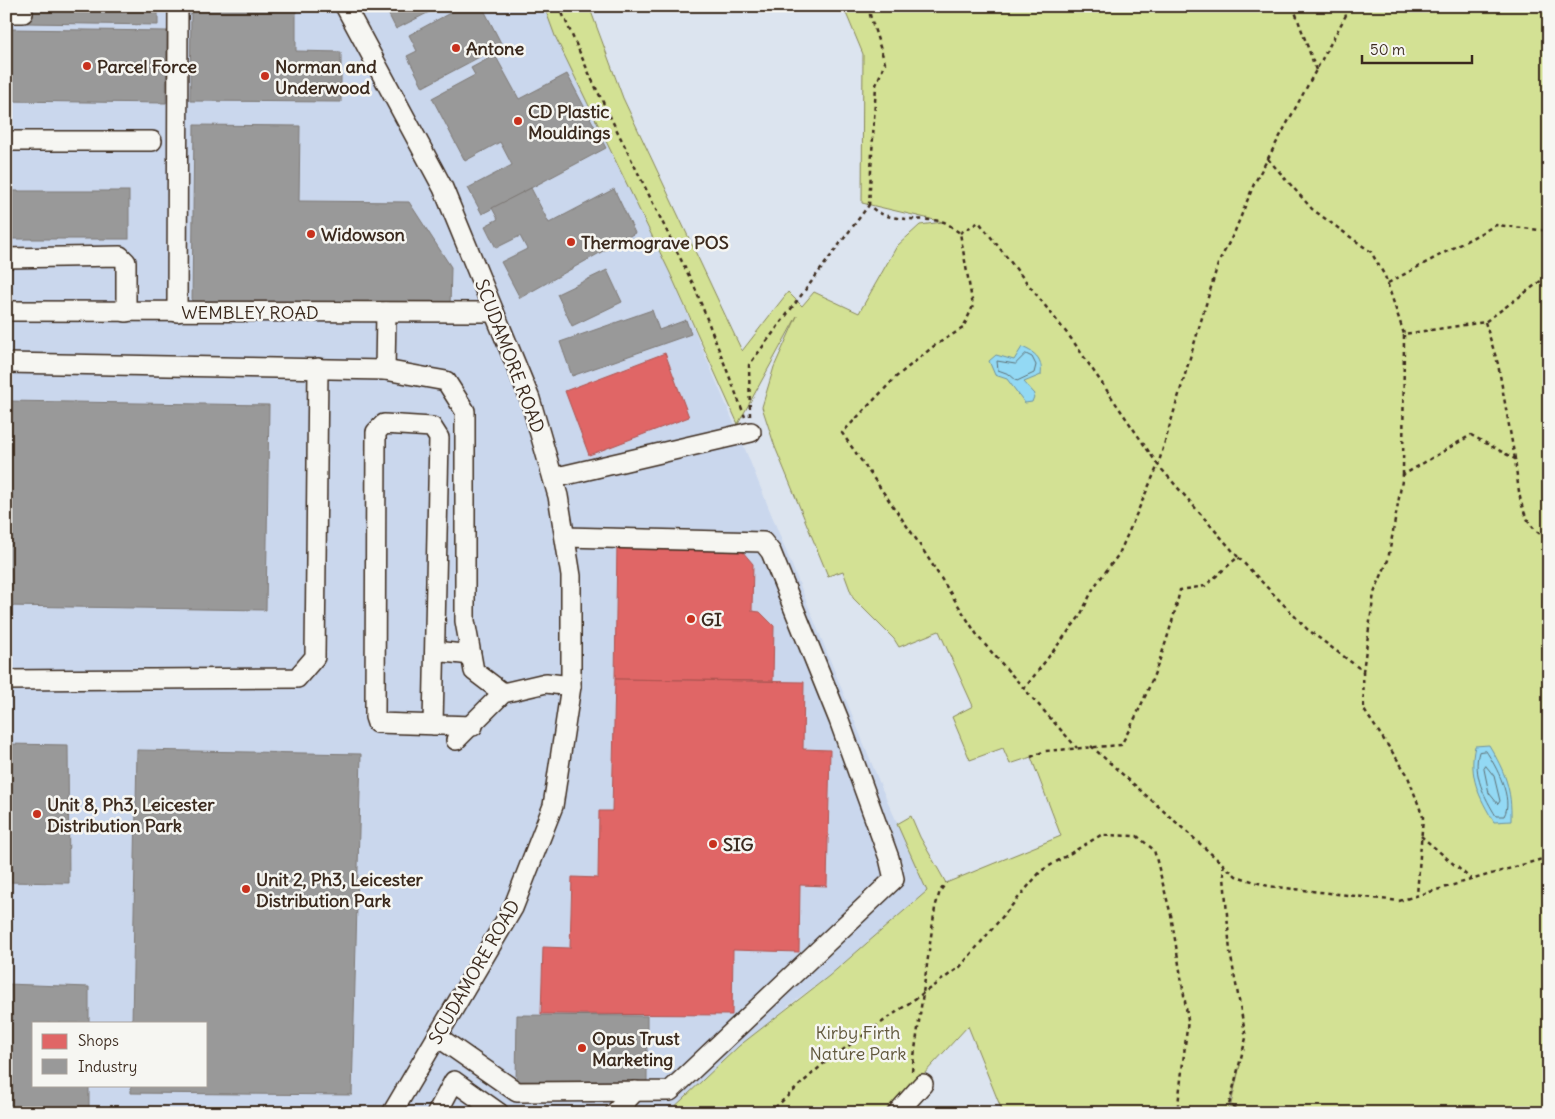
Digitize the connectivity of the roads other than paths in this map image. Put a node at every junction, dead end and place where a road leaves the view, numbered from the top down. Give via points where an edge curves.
1 (178, 6) edge
2 (345, 6) edge
3 (6, 141) edge
4 (152, 141) dead end
5 (6, 258) edge
6 (6, 312) edge
7 (126, 312) junction
8 (176, 312) junction
9 (386, 312) junction
10 (494, 312) junction
11 (6, 363) edge
12 (318, 368) junction
13 (385, 370) junction
14 (751, 432) road end
15 (553, 478) junction
16 (565, 537) junction
17 (435, 651) junction
18 (471, 655) junction
19 (6, 680) edge
20 (571, 686) junction
21 (503, 693) junction
22 (433, 725) junction
23 (473, 726) junction
24 (456, 740) dead end
25 (438, 1037) junction
26 (635, 1091) junction
27 (918, 1096) edge
28 (392, 1113) edge
29 (438, 1113) edge
30 (499, 1113) edge
31 (615, 1113) edge
32 (897, 1113) edge

1 - 8 street
2 - 10 street, SCUDAMORE ROAD via 443,188
3 - 4 street
5 - 7 street via 120,256 126,262
6 - 7 street, WEMBLEY ROAD
7 - 8 street, WEMBLEY ROAD
8 - 9 street, WEMBLEY ROAD
9 - 10 street, WEMBLEY ROAD
9 - 13 street
10 - 15 street, SCUDAMORE ROAD via 530,399
11 - 12 street
12 - 13 street
12 - 19 street via 315,657 297,678
13 - 18 street via 446,381 465,411 465,621
14 - 15 street
15 - 16 street, SCUDAMORE ROAD
16 - 20 street, SCUDAMORE ROAD via 571,576
16 - 26 street via 763,542 771,552 839,720 894,879 670,1091
17 - 18 street
17 - 22 street
17 - 22 street via 439,438 432,426 384,424 376,432 375,717 377,723
18 - 21 street via 474,671
20 - 21 street via 546,683
20 - 25 street, SCUDAMORE ROAD via 553,806 513,908
21 - 23 street
22 - 23 street
23 - 24 street
25 - 26 street via 517,1092
25 - 28 street, SCUDAMORE ROAD
26 - 31 street
27 - 32 street
29 - 30 street via 454,1081

